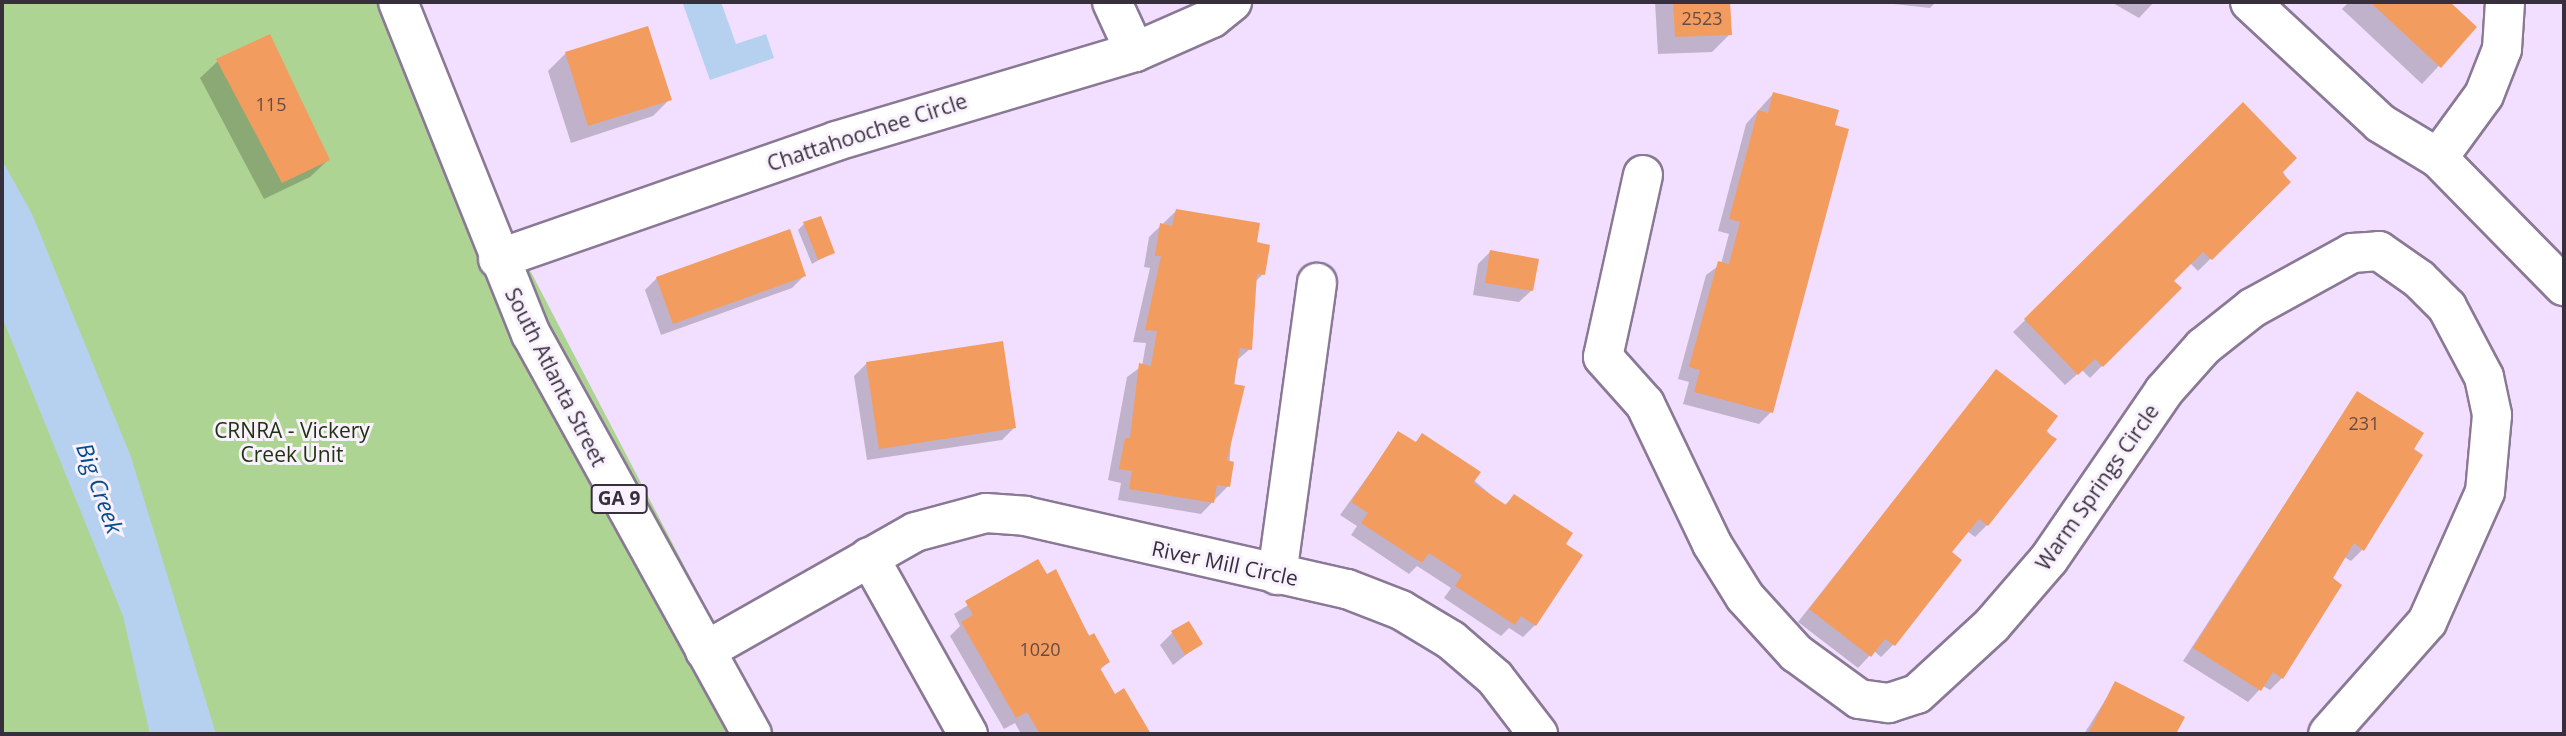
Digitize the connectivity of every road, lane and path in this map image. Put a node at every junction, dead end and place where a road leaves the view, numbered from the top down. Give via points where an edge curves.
1 (398, 2) edge
2 (1112, 2) edge
3 (1233, 2) edge
4 (2250, 2) edge
5 (2505, 2) edge
6 (1135, 52) junction
7 (2438, 158) junction
8 (1643, 176) dead end
9 (498, 259) junction
10 (1317, 283) dead end
11 (2564, 286) edge
12 (869, 557) junction
13 (1277, 575) junction
14 (705, 651) junction
15 (752, 734) edge
16 (968, 734) edge
17 (1538, 734) edge
18 (2328, 734) edge

1 - 9 street, South Atlanta Street / GA 9
2 - 6 street
3 - 6 street, Chattahoochee Circle via 1213,18
4 - 7 street via 2380,123
5 - 7 street via 2502,49 2484,94
6 - 9 street, Chattahoochee Circle via 836,141
7 - 11 street
8 - 18 street, Warm Springs Circle via 1602,357 1645,404 1712,544 1745,597 1796,653 1859,699 1879,702 1917,694 1993,625 2049,559 2164,391 2203,347 2252,308 2352,253 2379,251 2419,279 2447,307 2484,377 2492,415 2485,492 2427,622
9 - 14 street, South Atlanta Street / GA 9 via 568,408
10 - 13 street
12 - 13 street, River Mill Circle via 937,523 986,513 1025,516
12 - 14 street, River Mill Circle
12 - 16 street
13 - 17 street, River Mill Circle via 1347,589 1451,640 1495,678
14 - 15 street, South Atlanta Street / GA 9

